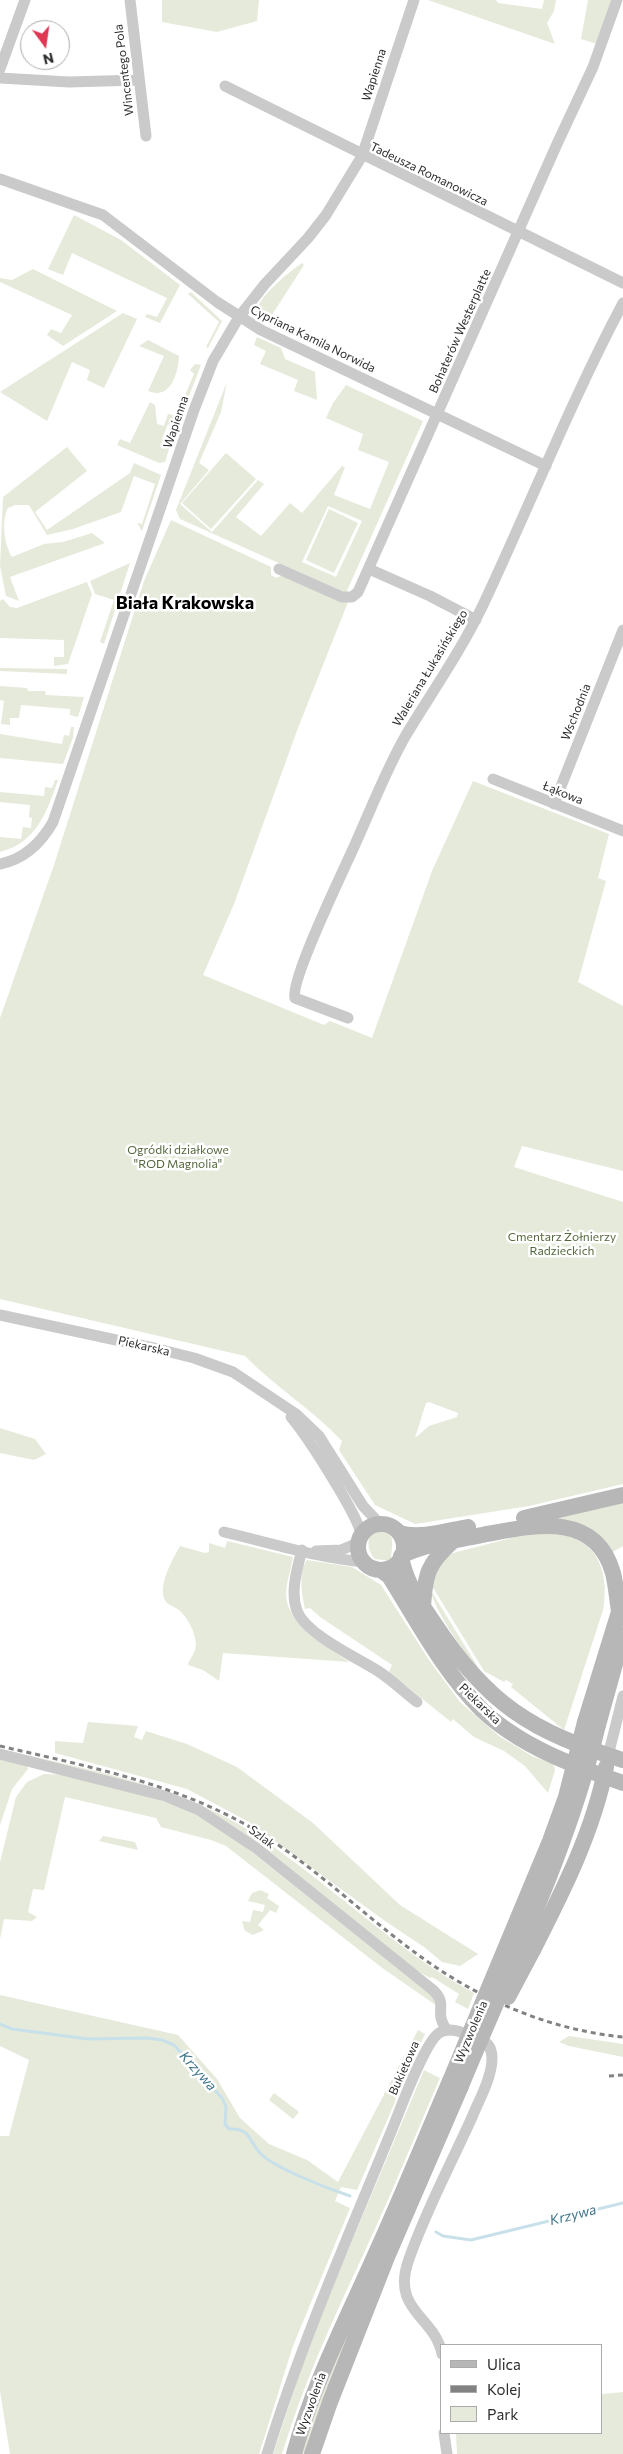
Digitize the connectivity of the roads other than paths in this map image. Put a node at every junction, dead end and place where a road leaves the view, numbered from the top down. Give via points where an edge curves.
1 (25, 0) edge
2 (130, 0) edge
3 (414, 0) edge
4 (617, 0) edge
5 (0, 69) edge
6 (0, 78) edge
7 (139, 80) junction
8 (225, 86) dead end
9 (146, 136) dead end
10 (362, 156) junction
11 (0, 180) edge
12 (518, 233) junction
13 (623, 283) edge
14 (623, 304) edge
15 (239, 317) junction
16 (438, 415) junction
17 (546, 466) junction
18 (279, 569) dead end
19 (369, 569) junction
20 (476, 620) junction
21 (623, 630) edge
22 (611, 661) junction
23 (623, 666) edge
24 (493, 779) dead end
25 (554, 804) junction
26 (623, 831) edge
27 (0, 864) edge
28 (348, 1018) dead end
29 (0, 1315) edge
30 (278, 1403) junction
31 (623, 1495) edge
32 (379, 1523) junction
33 (224, 1532) dead end
34 (398, 1533) junction
35 (361, 1540) junction
36 (453, 1541) junction
37 (302, 1550) junction
38 (401, 1556) junction
39 (365, 1562) junction
40 (382, 1571) junction
41 (621, 1606) edge
42 (424, 1607) junction
43 (623, 1635) edge
44 (623, 1696) edge
45 (417, 1702) dead end
46 (592, 1724) junction
47 (0, 1754) edge
48 (616, 1758) edge
49 (604, 1776) junction
50 (623, 1782) edge
51 (488, 2019) junction
52 (446, 2030) junction
53 (455, 2083) junction
54 (440, 2350) edge
55 (444, 2434) edge
56 (267, 2454) edge
57 (294, 2454) edge
58 (312, 2454) edge
59 (446, 2454) edge

1 - 5 street
2 - 7 street, Wincentego Pola
3 - 10 street, Wapienna
4 - 12 street, Bohaterów Westerplatte via 593,67
6 - 7 street via 69,82
7 - 9 street, Wincentego Pola
8 - 10 street, Tadeusza Romanowicza
10 - 12 street, Tadeusza Romanowicza
10 - 15 street, Wapienna via 326,215
11 - 15 street, Cypriana Kamila Norwida via 103,215
12 - 13 street, Tadeusza Romanowicza
12 - 16 street, Bohaterów Westerplatte
14 - 17 street, Waleriana Łukasińskiego
15 - 16 street, Cypriana Kamila Norwida
15 - 27 street, Wapienna via 214,361 194,410 53,822 27,853
16 - 17 street, Cypriana Kamila Norwida
16 - 19 street, Bohaterów Westerplatte
17 - 20 street, Waleriana Łukasińskiego
18 - 19 street, Bohaterów Westerplatte via 348,597 356,595
19 - 20 street
20 - 28 street, Waleriana Łukasińskiego via 398,751 324,912 295,990 298,1001
21 - 22 street, Wschodnia
22 - 23 street
22 - 25 street, Wschodnia
24 - 25 street, Łąkowa
25 - 26 street, Łąkowa
29 - 30 street, Piekarska via 194,1358 233,1372
30 - 32 street, Piekarska via 296,1414 319,1436 364,1506
30 - 35 street, Piekarska via 306,1437 361,1528
31 - 34 main road via 491,1524 420,1535
32 - 34 main road via 393,1527
32 - 35 main road via 372,1526
33 - 37 street
34 - 38 main road via 404,1544
35 - 37 street via 341,1550
35 - 39 main road via 360,1554
36 - 38 main road via 422,1547
36 - 41 main road via 549,1524 580,1531 591,1538 608,1558
36 - 42 main road via 437,1555 427,1572
37 - 39 street via 324,1558
37 - 45 street via 295,1600 303,1621 380,1672
38 - 40 main road via 396,1564
38 - 42 main road, Piekarska via 408,1583
39 - 40 main road
40 - 49 main road, Piekarska via 389,1576 452,1675 484,1711 525,1741
41 - 46 main road, Wyzwolenia
42 - 48 main road, Piekarska via 462,1663 501,1702 541,1730
43 - 46 main road, Wyzwolenia
44 - 48 street
46 - 51 main road, Wyzwolenia, bridge via 582,1788 562,1846
46 - 53 main road, Wyzwolenia, bridge
47 - 52 street, Szlak via 157,1793 199,1810 256,1848 433,1990 442,2004 440,2016
48 - 49 main road
49 - 50 main road, Piekarska
49 - 51 main road, bridge via 574,1868 507,2000
51 - 53 main road, Wyzwolenia, bridge
52 - 54 street via 485,2041 491,2050 492,2060 476,2107 413,2248 405,2274 409,2303 432,2332
52 - 56 street, Bukietowa via 429,2044 401,2108 301,2349
53 - 57 main road, Wyzwolenia via 343,2322
53 - 58 main road, Wyzwolenia
55 - 59 street

